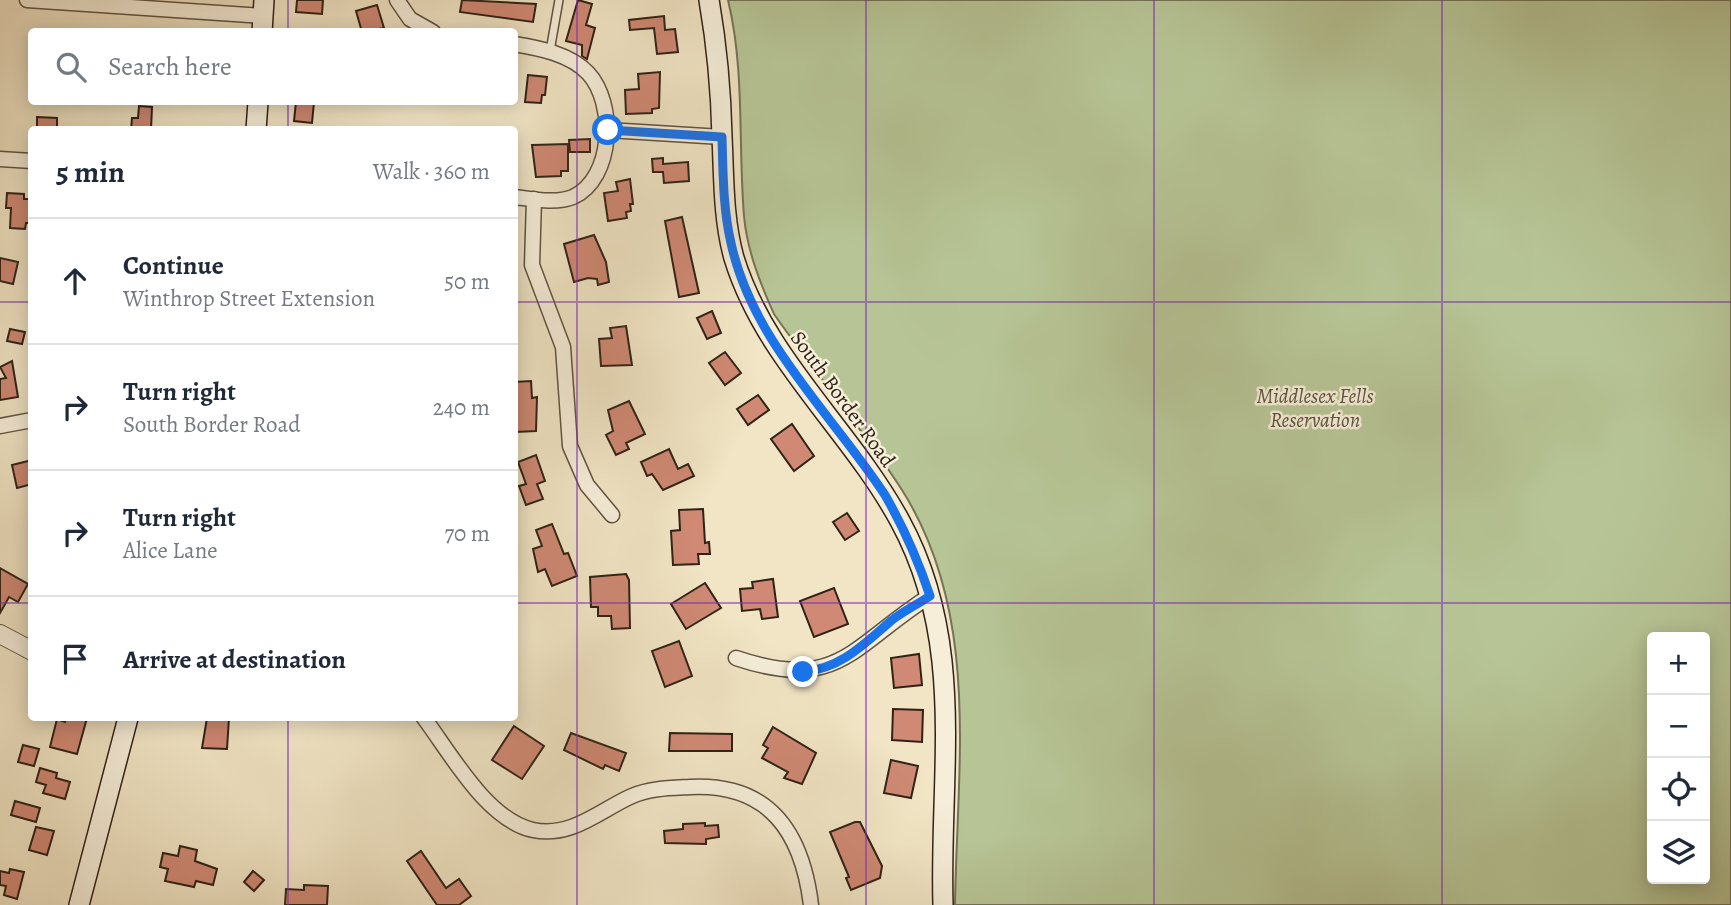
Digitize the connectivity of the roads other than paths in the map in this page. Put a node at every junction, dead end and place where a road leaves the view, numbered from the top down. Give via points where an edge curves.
1 (27, 0) edge
2 (397, 0) edge
3 (559, 0) edge
4 (709, 0) edge
5 (263, 16) edge
6 (426, 28) edge
7 (518, 45) edge
8 (550, 52) junction
9 (258, 105) edge
10 (256, 126) edge
11 (608, 130) junction
12 (722, 137) junction
13 (0, 159) edge
14 (28, 161) edge
15 (518, 197) edge
16 (534, 199) junction
17 (28, 421) edge
18 (0, 426) edge
19 (612, 515) dead end
20 (930, 596) junction
21 (0, 634) edge
22 (28, 649) edge
23 (736, 658) dead end
24 (127, 721) edge
25 (426, 721) edge
26 (79, 905) edge
27 (811, 905) edge
28 (943, 905) edge

1 - 5 street
2 - 6 street via 410,19
3 - 8 lane
4 - 12 main road, South Border Road
7 - 8 street
8 - 11 street via 589,74 601,98
9 - 10 main road
11 - 12 street
11 - 16 street via 602,161 582,191 567,199
12 - 20 main road, South Border Road via 728,232 748,295 774,342 885,495 914,551
13 - 14 street
15 - 16 street
16 - 19 street via 532,265 563,346 570,446 587,485
17 - 18 street
20 - 23 street via 894,618 853,655 822,668 779,670
20 - 28 main road, South Border Road via 946,680
21 - 22 street
24 - 26 main road
25 - 27 street via 489,804 511,822 533,830 579,825 633,796 656,790 723,787 760,802 774,811 799,851

